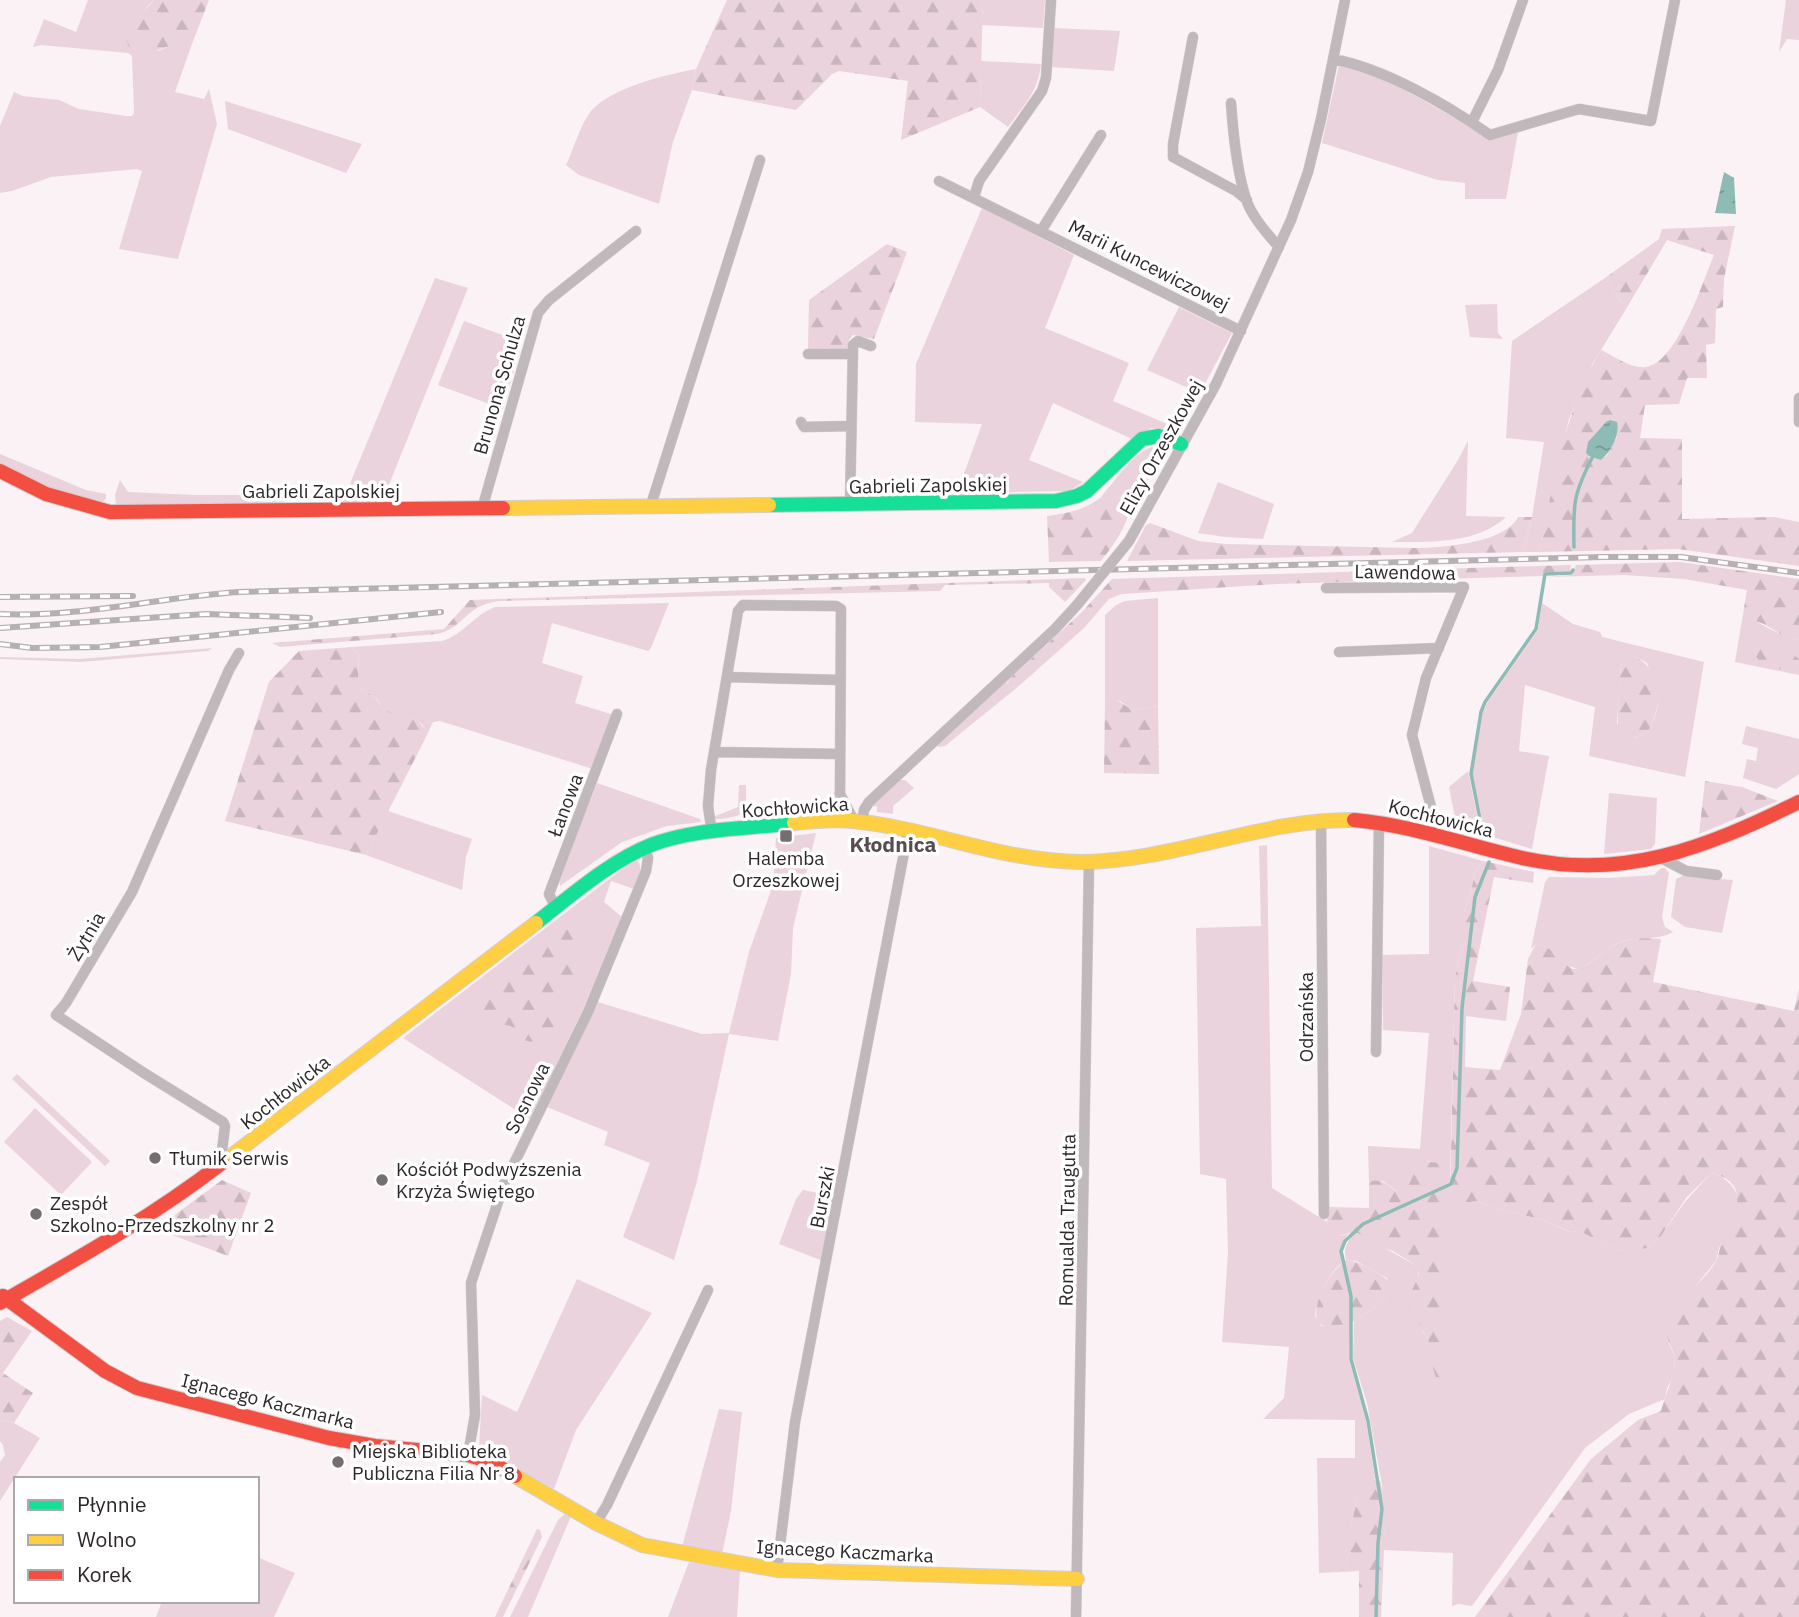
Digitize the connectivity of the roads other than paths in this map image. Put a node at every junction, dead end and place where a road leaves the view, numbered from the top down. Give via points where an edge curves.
1 (1051, 0) edge
2 (1345, 0) edge
3 (1523, 0) edge
4 (1675, 0) edge
5 (1193, 37) dead end
6 (1333, 59) junction
7 (1231, 103) dead end
8 (1472, 122) junction
9 (1101, 135) dead end
10 (760, 160) dead end
11 (939, 181) dead end
12 (974, 197) junction
13 (1247, 200) junction
14 (636, 231) dead end
15 (1041, 231) junction
16 (1279, 247) junction
17 (1241, 331) junction
18 (871, 346) dead end
19 (808, 354) dead end
20 (853, 354) junction
21 (1799, 398) edge
22 (801, 422) dead end
23 (1799, 422) edge
24 (851, 426) junction
25 (1181, 444) junction
26 (0, 471) edge
27 (850, 506) junction
28 (650, 508) junction
29 (482, 509) junction
30 (1326, 589) dead end
31 (1439, 648) junction
32 (1339, 652) dead end
33 (239, 653) dead end
34 (727, 677) junction
35 (840, 680) junction
36 (617, 714) dead end
37 (714, 752) junction
38 (840, 754) junction
39 (1799, 802) edge
40 (1321, 820) junction
41 (858, 822) junction
42 (1379, 822) junction
43 (908, 832) junction
44 (712, 833) junction
45 (1435, 834) junction
46 (645, 848) junction
47 (1663, 859) junction
48 (1089, 862) junction
49 (1717, 875) dead end
50 (556, 908) junction
51 (1376, 1052) dead end
52 (229, 1160) junction
53 (1324, 1213) dead end
54 (708, 1290) dead end
55 (2, 1299) edge
56 (468, 1455) junction
57 (596, 1523) junction
58 (777, 1570) junction
59 (1077, 1579) junction
60 (1076, 1617) edge

1 - 12 street via 1042,91 979,181
2 - 6 street, Elizy Orzeszkowej
3 - 8 street via 1498,70
4 - 8 street via 1651,121 1579,109 1490,135
5 - 13 street via 1173,157
6 - 8 street via 1356,63
6 - 16 street, Elizy Orzeszkowej via 1307,172
7 - 13 street
9 - 15 street, Marii Kuncewiczowej
10 - 28 street
11 - 12 street, Marii Kuncewiczowej
12 - 15 street, Marii Kuncewiczowej
13 - 16 street
14 - 29 street, Brunona Schulza via 537,313
15 - 17 street, Marii Kuncewiczowej
16 - 17 street, Elizy Orzeszkowej
17 - 25 street, Elizy Orzeszkowej
18 - 20 street via 855,341
19 - 20 street
20 - 24 street
21 - 23 street
22 - 24 street via 804,427
24 - 27 street
25 - 27 street, Gabrieli Zapolskiej via 1160,436 1140,439 1089,490 1062,500
25 - 41 street, Elizy Orzeszkowej, bridge via 1129,541 1077,605 869,802
26 - 29 street, Gabrieli Zapolskiej via 46,494 110,512
27 - 28 street, Gabrieli Zapolskiej
28 - 29 street, Gabrieli Zapolskiej
30 - 31 street, Lawendowa via 1464,587
31 - 32 street
31 - 45 street, Lawendowa via 1426,678 1412,736
33 - 52 street, Żytnia via 132,892 56,1014 223,1122 222,1151
34 - 35 street
34 - 35 street via 740,607 836,606 842,613
34 - 37 street
35 - 38 street
36 - 50 street, Łanowa via 549,894
37 - 38 street
37 - 44 street via 708,806
38 - 41 street via 840,794
39 - 47 street, Kochłowicka
40 - 42 street, Kochłowicka
40 - 48 street, Kochłowicka via 1159,854
40 - 53 street, Odrzańska
41 - 43 street, Kochłowicka
41 - 44 street, Kochłowicka via 818,821
42 - 45 street, Kochłowicka
42 - 51 street
43 - 48 street, Kochłowicka via 1018,856
43 - 58 street, Burszki via 795,1422
44 - 46 street, Kochłowicka
45 - 47 street, Kochłowicka via 1563,865 1621,866
46 - 50 street, Kochłowicka
46 - 56 street, Sosnowa via 646,871 588,1012 504,1184 471,1283 475,1415
47 - 49 street via 1686,871
48 - 59 street, Romualda Traugutta
50 - 52 street, Kochłowicka
52 - 55 street, Kochłowicka via 126,1231
54 - 57 street
55 - 56 street, Ignacego Kaczmarka via 137,1388 330,1438
56 - 57 street, Ignacego Kaczmarka via 491,1462
57 - 58 street, Ignacego Kaczmarka via 642,1545
58 - 59 street, Ignacego Kaczmarka
59 - 60 street, Romualda Traugutta

